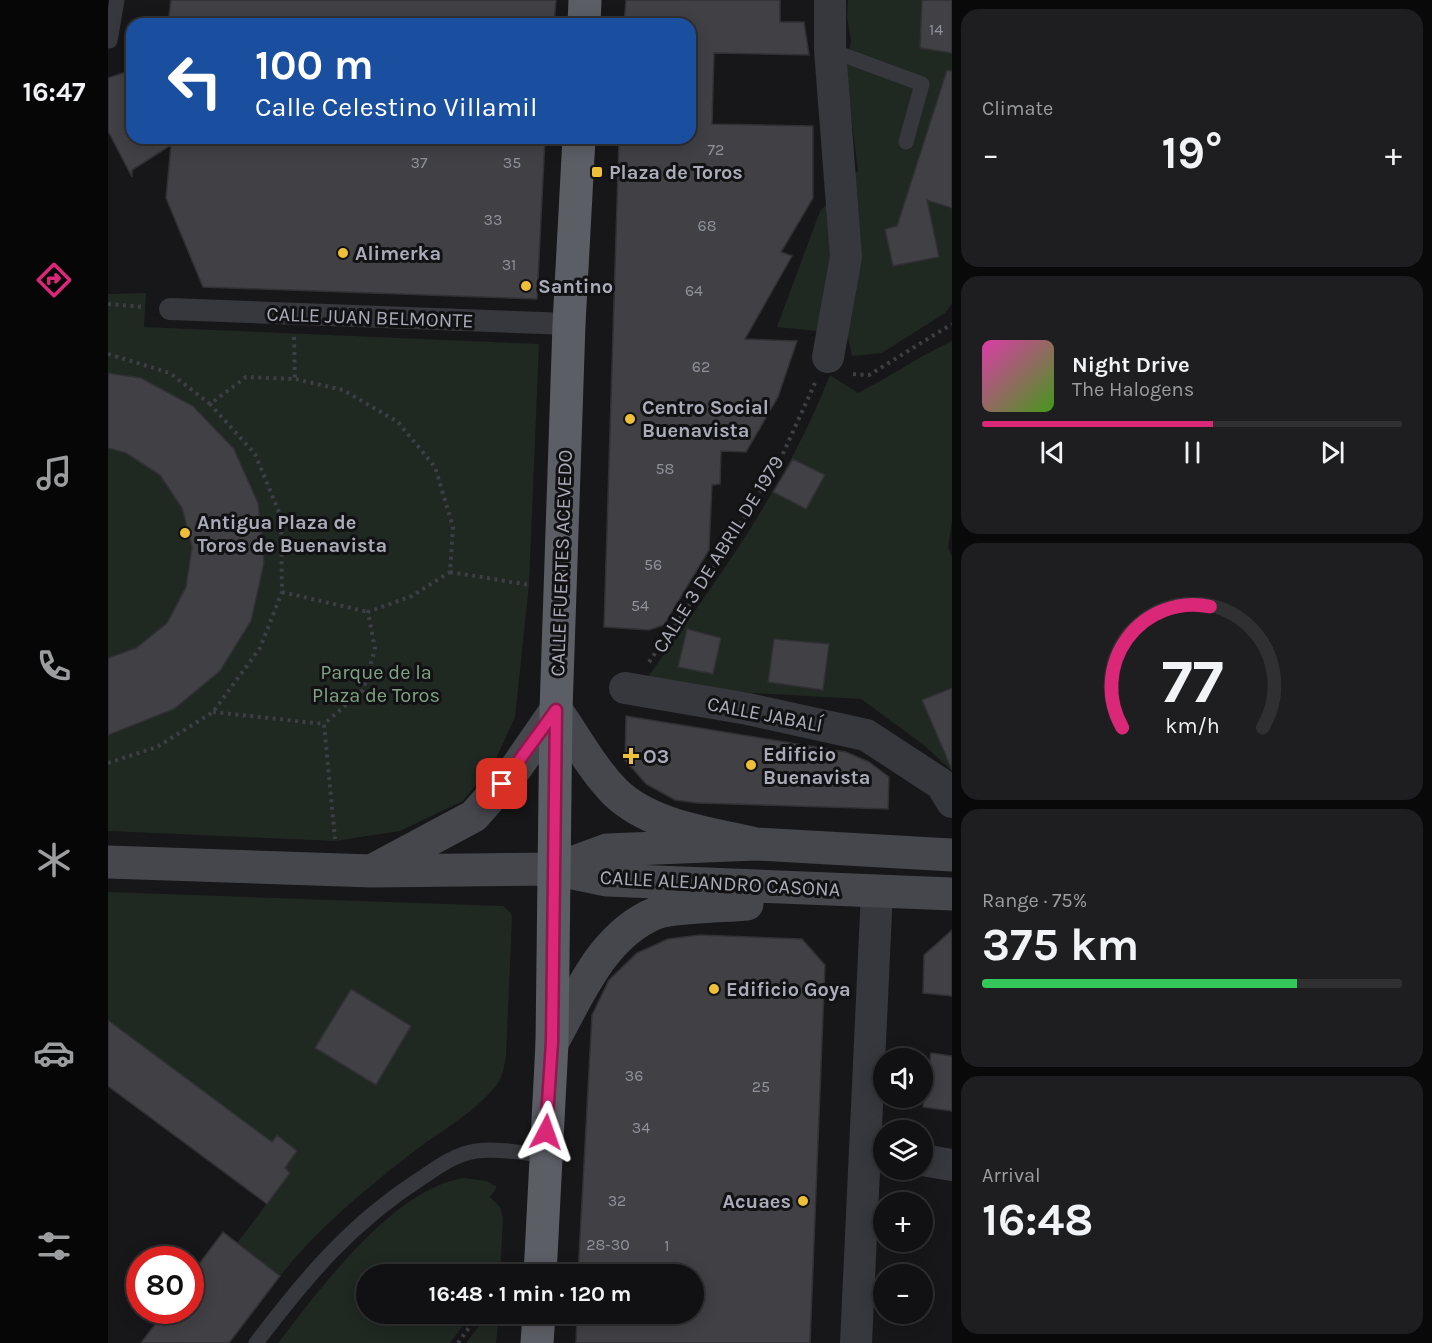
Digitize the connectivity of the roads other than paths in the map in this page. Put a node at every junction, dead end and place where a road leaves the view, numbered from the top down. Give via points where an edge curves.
1 (117, 0) edge
2 (585, 0) edge
3 (584, 18) edge
4 (826, 19) edge
5 (110, 41) dead end
6 (906, 142) dead end
7 (579, 144) edge
8 (170, 309) road end
9 (569, 324) junction
10 (828, 357) road end
11 (626, 688) road end
12 (556, 710) junction
13 (952, 802) edge
14 (756, 844) junction
15 (952, 855) edge
16 (108, 862) edge
17 (554, 869) junction
18 (372, 872) junction
19 (877, 891) junction
20 (952, 894) edge
21 (552, 1042) junction
22 (875, 1120) edge
23 (544, 1155) junction
24 (933, 1162) edge
25 (952, 1165) edge
26 (873, 1173) edge
27 (540, 1264) edge
28 (538, 1324) edge
29 (256, 1343) edge
30 (537, 1343) edge
31 (856, 1343) edge

1 - 5 lane
2 - 3 highway
4 - 6 lane via 922,84
4 - 10 street via 846,257
7 - 9 highway, CALLE FUERTES ACEVEDO
8 - 9 street, CALLE JUAN BELMONTE
9 - 12 highway, CALLE FUERTES ACEVEDO
11 - 13 street, CALLE JABALÍ via 866,735 941,784
12 - 14 main road, CALLE ALEJANDRO CASONA via 615,791 629,803 664,822
12 - 17 highway, CALLE FUERTES ACEVEDO
12 - 18 main road via 516,768 474,816
14 - 15 main road, CALLE ALEJANDRO CASONA
14 - 17 main road, CALLE ALEJANDRO CASONA via 607,850
16 - 18 main road
17 - 18 main road
17 - 19 main road, CALLE ALEJANDRO CASONA via 607,880
17 - 21 highway, CALLE FUERTES ACEVEDO
19 - 20 main road, CALLE ALEJANDRO CASONA
19 - 21 main road, CALLE ALEJANDRO CASONA via 657,912 628,930 604,952
19 - 22 street
21 - 23 highway, CALLE FUERTES ACEVEDO
23 - 27 highway, CALLE FUERTES ACEVEDO
23 - 29 lane via 475,1151 443,1164 404,1189 368,1215 328,1254
24 - 25 street
26 - 31 street
28 - 30 highway

